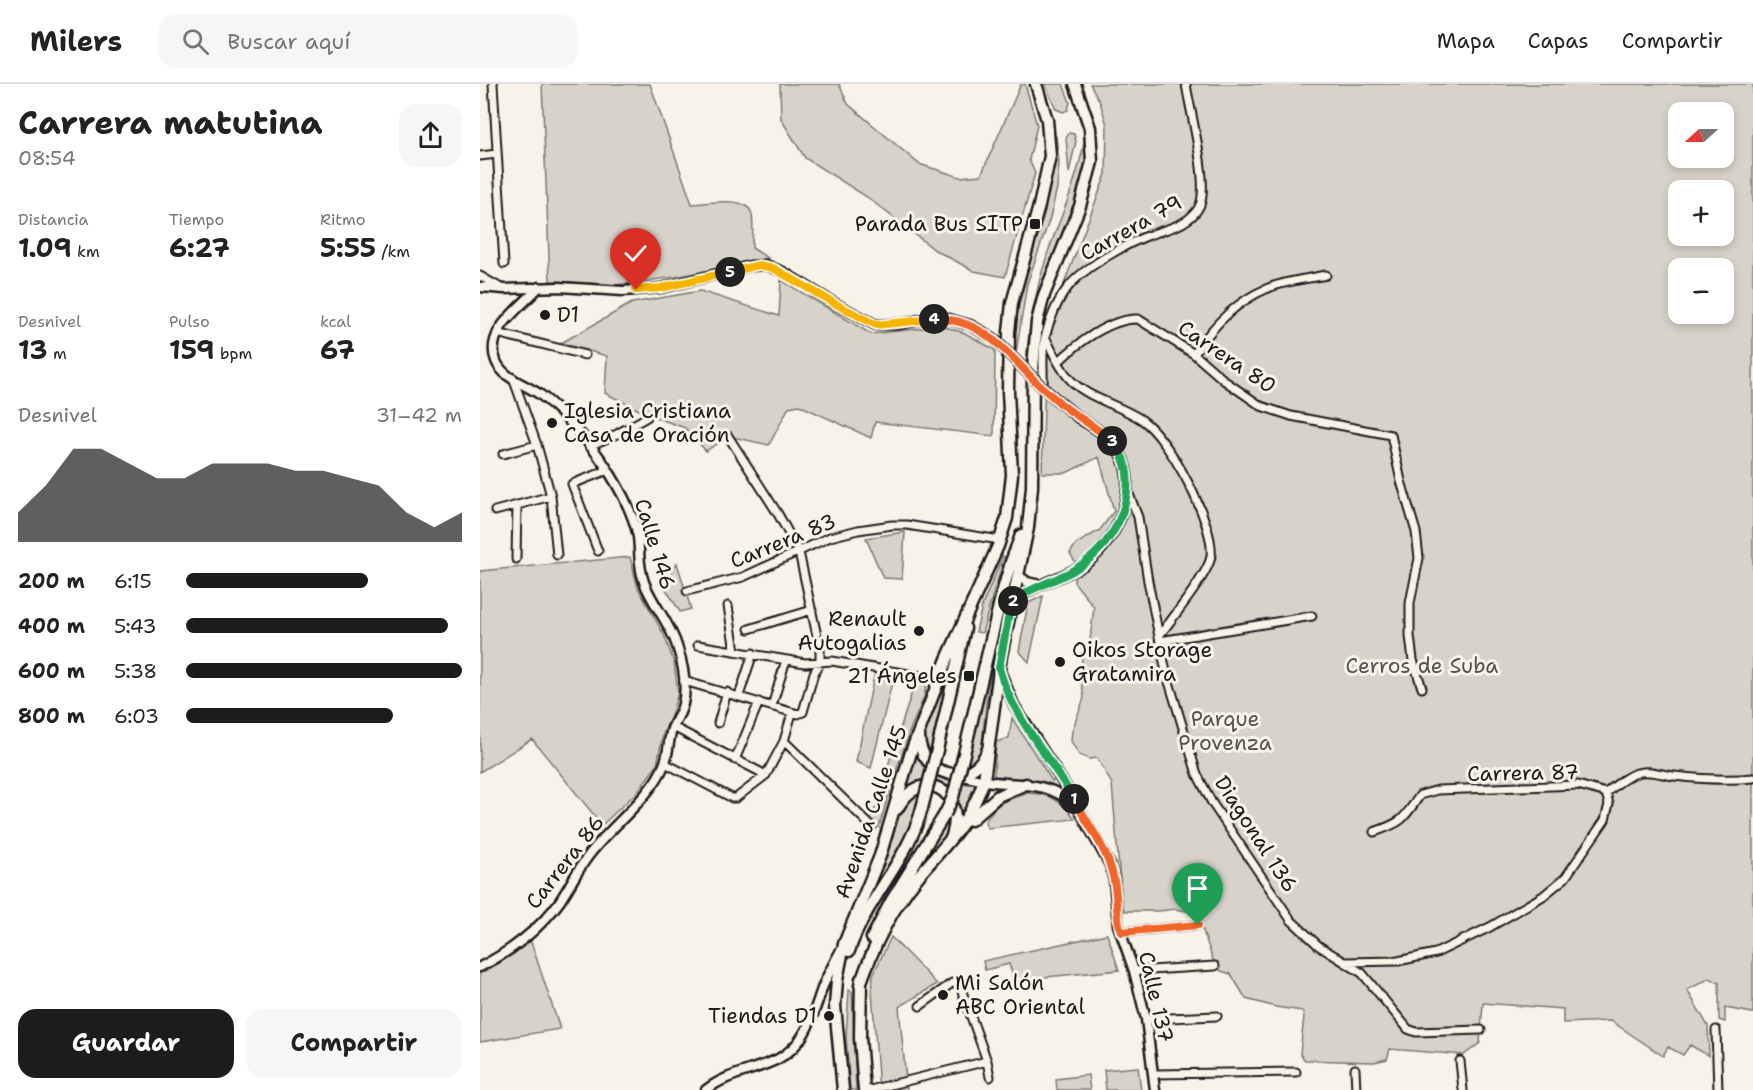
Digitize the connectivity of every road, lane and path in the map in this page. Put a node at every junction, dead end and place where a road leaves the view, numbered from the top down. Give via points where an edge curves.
1 (493, 84) edge
2 (1036, 84) edge
3 (1075, 84) edge
4 (1186, 84) edge
5 (498, 154) junction
6 (480, 156) edge
7 (504, 264) dead end
8 (1326, 275) dead end
9 (480, 276) edge
10 (480, 287) edge
11 (539, 287) junction
12 (504, 289) junction
13 (497, 333) junction
14 (1045, 337) junction
15 (1194, 354) junction
16 (585, 355) dead end
17 (1058, 362) junction
18 (513, 378) junction
19 (1045, 390) junction
20 (647, 417) dead end
21 (728, 436) dead end
22 (537, 445) junction
23 (589, 446) junction
24 (503, 454) dead end
25 (608, 470) junction
26 (1127, 489) junction
27 (551, 496) junction
28 (1031, 502) junction
29 (517, 505) junction
30 (495, 511) dead end
31 (1000, 540) junction
32 (598, 551) dead end
33 (799, 552) junction
34 (557, 555) dead end
35 (516, 559) dead end
36 (1018, 575) junction
37 (1043, 585) junction
38 (687, 591) dead end
39 (972, 602) junction
40 (1011, 603) junction
41 (728, 606) dead end
42 (812, 610) junction
43 (1312, 616) dead end
44 (749, 629) dead end
45 (1159, 639) junction
46 (698, 645) dead end
47 (735, 651) junction
48 (753, 653) junction
49 (786, 660) junction
50 (820, 662) junction
51 (999, 668) junction
52 (938, 680) junction
53 (684, 681) junction
54 (1422, 688) dead end
55 (727, 692) junction
56 (740, 696) junction
57 (759, 702) junction
58 (1014, 705) junction
59 (772, 706) junction
60 (792, 713) junction
61 (993, 714) junction
62 (718, 723) dead end
63 (921, 726) junction
64 (673, 727) junction
65 (991, 731) junction
66 (784, 741) junction
67 (735, 760) junction
68 (665, 763) junction
69 (954, 774) junction
70 (766, 776) junction
71 (1753, 778) edge
72 (984, 780) junction
73 (1026, 784) junction
74 (1606, 793) junction
75 (1082, 814) junction
76 (872, 827) dead end
77 (887, 831) junction
78 (1374, 832) dead end
79 (952, 837) junction
80 (1198, 925) dead end
81 (1121, 932) junction
82 (844, 944) junction
83 (1345, 962) junction
84 (481, 964) edge
85 (1215, 966) dead end
86 (1134, 971) junction
87 (860, 985) junction
88 (920, 1006) dead end
89 (1217, 1016) dead end
90 (1146, 1019) junction
91 (1481, 1030) dead end
92 (1716, 1033) dead end
93 (839, 1041) junction
94 (987, 1061) junction
95 (1460, 1061) dead end
96 (1355, 1069) dead end
97 (1296, 1072) dead end
98 (1154, 1074) junction
99 (990, 1077) dead end
100 (706, 1090) edge
101 (843, 1090) edge
102 (864, 1090) edge
103 (870, 1090) edge
104 (1155, 1090) edge
105 (1356, 1090) edge
106 (1463, 1090) edge
107 (1718, 1090) edge

1 - 5 street
2 - 31 main road, Avenida Calle 145 via 1047,120 1050,156 1012,303 1008,361 1012,475
3 - 28 main road via 1090,128 1092,162 1037,322
4 - 14 street, Carrera 79 via 1200,156 1202,196 1196,212 1186,221 1136,240 1089,268 1069,285
5 - 6 street
5 - 7 street
8 - 15 street via 1267,288 1237,306
9 - 12 street
10 - 12 street
11 - 12 street
11 - 13 street
11 - 19 street, bridge via 608,291 661,288 766,265 876,325 924,319 949,319 970,325 993,338
13 - 16 street
13 - 18 street, Calle 146 via 493,347 496,361
14 - 17 street
14 - 19 street, Carrera 79
15 - 17 street, Carrera 80 via 1138,319 1127,319 1074,347
15 - 54 street, Carrera 80 via 1261,406 1291,416 1391,435 1416,532 1419,558 1410,603 1410,636
17 - 45 street via 1079,388 1142,420 1161,437 1180,467 1208,533 1211,556 1204,572
18 - 22 street
18 - 23 street, Calle 146 via 547,401
19 - 26 street, Diagonal 136 via 1115,444 1126,470
20 - 23 street
21 - 33 street
22 - 24 street
22 - 27 street
23 - 25 street, Calle 146
25 - 32 street via 572,484
25 - 53 street, Calle 146 via 635,526 640,570 676,644
26 - 37 street, Diagonal 136 via 1123,511 1106,543 1087,562
26 - 45 street, Diagonal 136 via 1138,517
27 - 29 street
27 - 34 street
28 - 36 main road
28 - 87 main road, bridge via 1001,597 953,797 878,925
29 - 30 street
29 - 35 street
31 - 33 street, Carrera 83 via 892,525 830,537
31 - 39 main road, Avenida Calle 145
33 - 38 street, Carrera 83 via 743,577
33 - 42 street
36 - 37 street via 1032,584
36 - 40 main road
37 - 40 street, Diagonal 136
39 - 52 main road, Avenida Calle 145
39 - 93 main road, Avenida Calle 145, bridge via 913,835 874,897 851,946 842,986
40 - 51 main road
41 - 47 street
42 - 44 street
42 - 50 street
43 - 45 street
45 - 83 street, Diagonal 136 via 1197,774 1212,804 1291,920 1319,946
46 - 47 street
47 - 48 street
48 - 49 street
48 - 56 street
49 - 50 street
49 - 59 street
50 - 52 street
50 - 60 street via 803,712
51 - 58 street, Calle 137
51 - 61 main road
52 - 63 main road, Avenida Calle 145
53 - 55 street
53 - 64 street, Calle 146 via 683,706
55 - 56 street
55 - 62 street
56 - 57 street
57 - 59 street
57 - 67 street
58 - 61 street via 1001,706
58 - 75 street, Calle 137
59 - 60 street
60 - 66 street
61 - 65 main road
63 - 69 main road via 919,743 925,759 938,770
63 - 77 main road, Avenida Calle 145 via 901,778
64 - 67 street
64 - 68 street, Calle 146
65 - 69 main road via 989,746 979,764
65 - 72 main road
66 - 70 street
66 - 76 street
67 - 70 street
68 - 70 street via 732,798
68 - 84 street, Carrera 86 via 656,780 587,858 543,922 511,948
69 - 72 street, Calle 137
71 - 74 street, Carrera 87 via 1727,781 1638,772
72 - 73 street, Calle 137
72 - 79 main road via 968,818
73 - 75 street, Calle 137 via 1063,796
73 - 79 main road via 998,796
74 - 78 street, Carrera 87 via 1578,784 1438,790 1420,795 1410,813
74 - 83 street via 1609,804 1605,820 1565,878 1543,896 1436,953 1398,962
75 - 81 street, Calle 137 via 1113,872
77 - 79 main road via 906,794 931,786 949,796 955,809
77 - 82 main road, Avenida Calle 145
79 - 87 main road via 916,879 891,918
80 - 81 street
81 - 86 street, Calle 137
82 - 93 main road, Avenida Calle 145 via 836,992
82 - 100 street via 807,1029 793,1049
83 - 91 street, Diagonal 136 via 1362,973 1408,1029
85 - 86 street
86 - 90 street, Calle 137
87 - 102 main road
88 - 94 street via 952,983 960,986
89 - 90 street
90 - 98 street, Calle 137
92 - 107 street
93 - 101 main road, Avenida Calle 145
94 - 99 street
94 - 103 street
95 - 106 street
96 - 105 street
97 - 98 street
98 - 104 street, Calle 137

